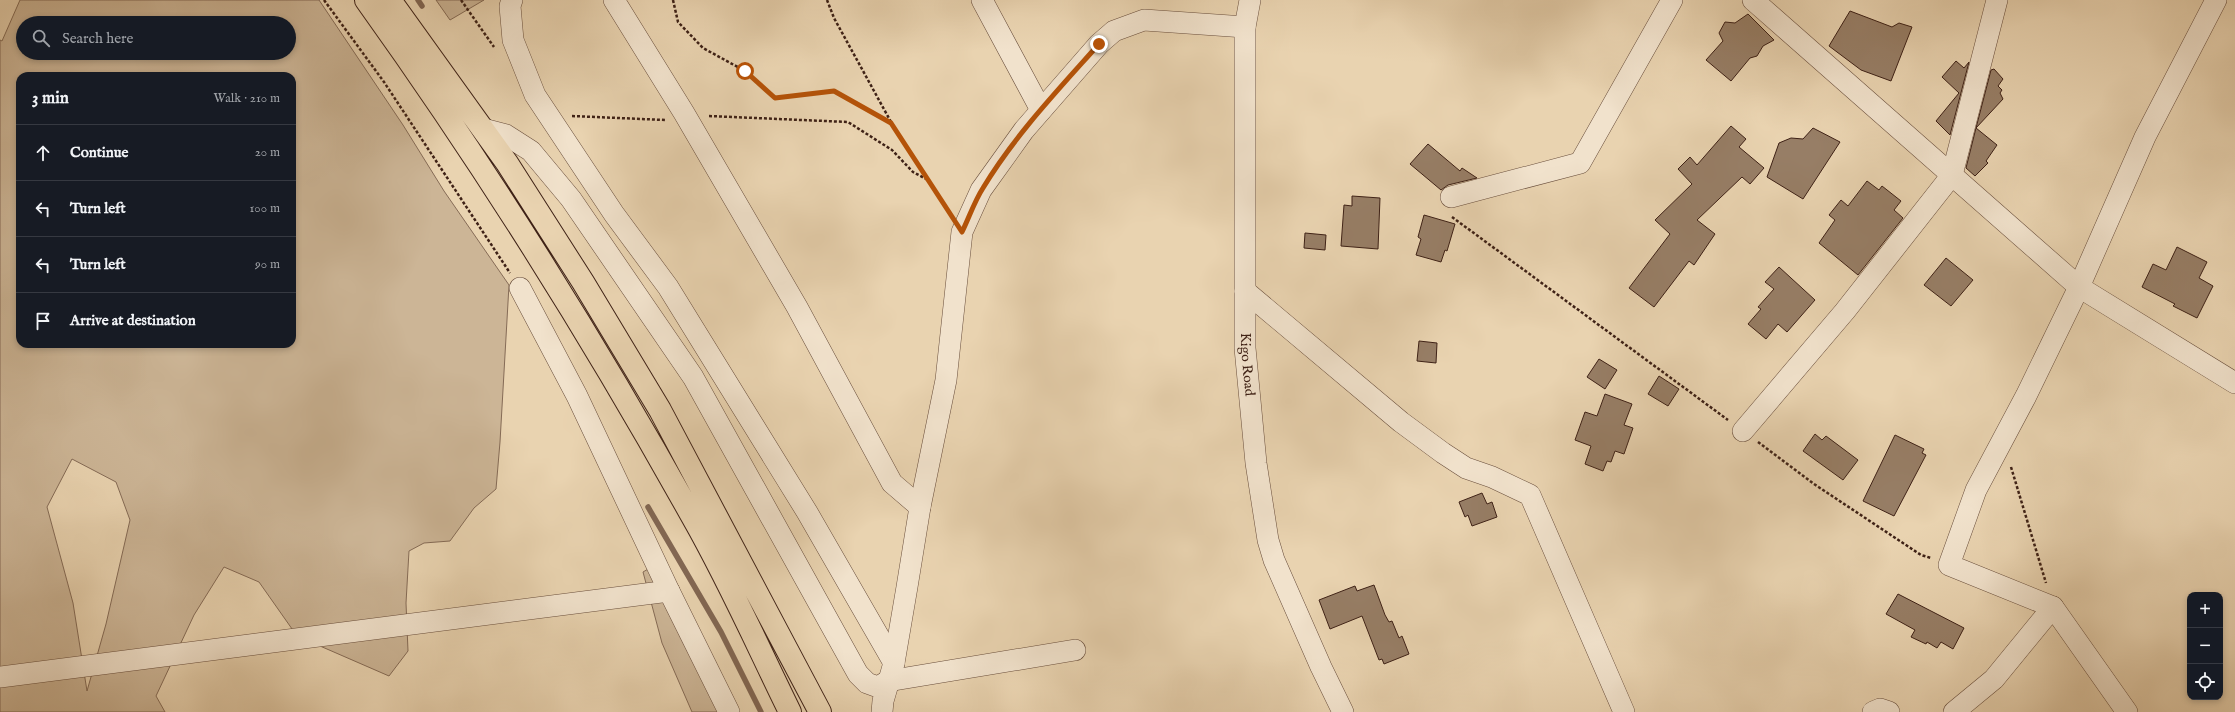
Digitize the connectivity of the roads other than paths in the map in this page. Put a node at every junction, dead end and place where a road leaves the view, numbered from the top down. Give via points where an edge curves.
1 (366, 0) edge
2 (390, 0) edge
3 (512, 0) edge
4 (614, 0) edge
5 (982, 0) edge
6 (1250, 0) edge
7 (1672, 0) edge
8 (1753, 0) edge
9 (1997, 0) edge
10 (2216, 0) edge
11 (1245, 27) junction
12 (1041, 110) junction
13 (483, 129) junction
14 (1952, 175) junction
15 (1449, 205) road end
16 (2079, 287) junction
17 (520, 288) road end
18 (1245, 291) junction
19 (2235, 384) edge
20 (1743, 431) road end
21 (920, 507) junction
22 (669, 591) junction
23 (2053, 607) junction
24 (1076, 650) dead end
25 (891, 672) junction
26 (858, 674) junction
27 (0, 677) edge
28 (729, 712) edge
29 (790, 712) edge
30 (820, 712) edge
31 (873, 712) edge
32 (882, 712) edge
33 (1343, 712) edge
34 (1624, 712) edge
35 (1873, 712) edge
36 (1889, 712) edge
37 (1954, 712) edge
38 (2127, 712) edge

1 - 29 highway via 418,72 588,336 694,519
2 - 13 highway
3 - 25 street via 510,6 513,40 535,94 614,214 668,287 807,512
4 - 21 street via 684,113 789,293 892,483
5 - 12 street
6 - 11 street, Kigo Road
7 - 15 street via 1580,164
8 - 14 street
9 - 14 street
10 - 16 street via 2145,137
11 - 12 street via 1144,20 1123,27 1099,44
11 - 18 street, Kigo Road
12 - 21 street via 982,190 962,232 946,380
13 - 26 street via 506,135 531,151 571,199 693,378
13 - 30 highway via 507,162 579,276 660,410
14 - 16 street
14 - 20 street via 1846,311
16 - 19 street
16 - 23 street via 1976,490 1949,565
17 - 22 street via 577,396
18 - 33 street, Kigo Road via 1245,348 1255,456 1268,540 1274,560
18 - 34 street via 1401,422 1444,453 1466,468 1530,495
21 - 25 street
22 - 27 street
22 - 28 street
23 - 37 street via 1994,679
23 - 38 street
24 - 25 street
25 - 26 street via 878,687 867,684
25 - 32 street
26 - 31 street
35 - 36 street via 1880,709

